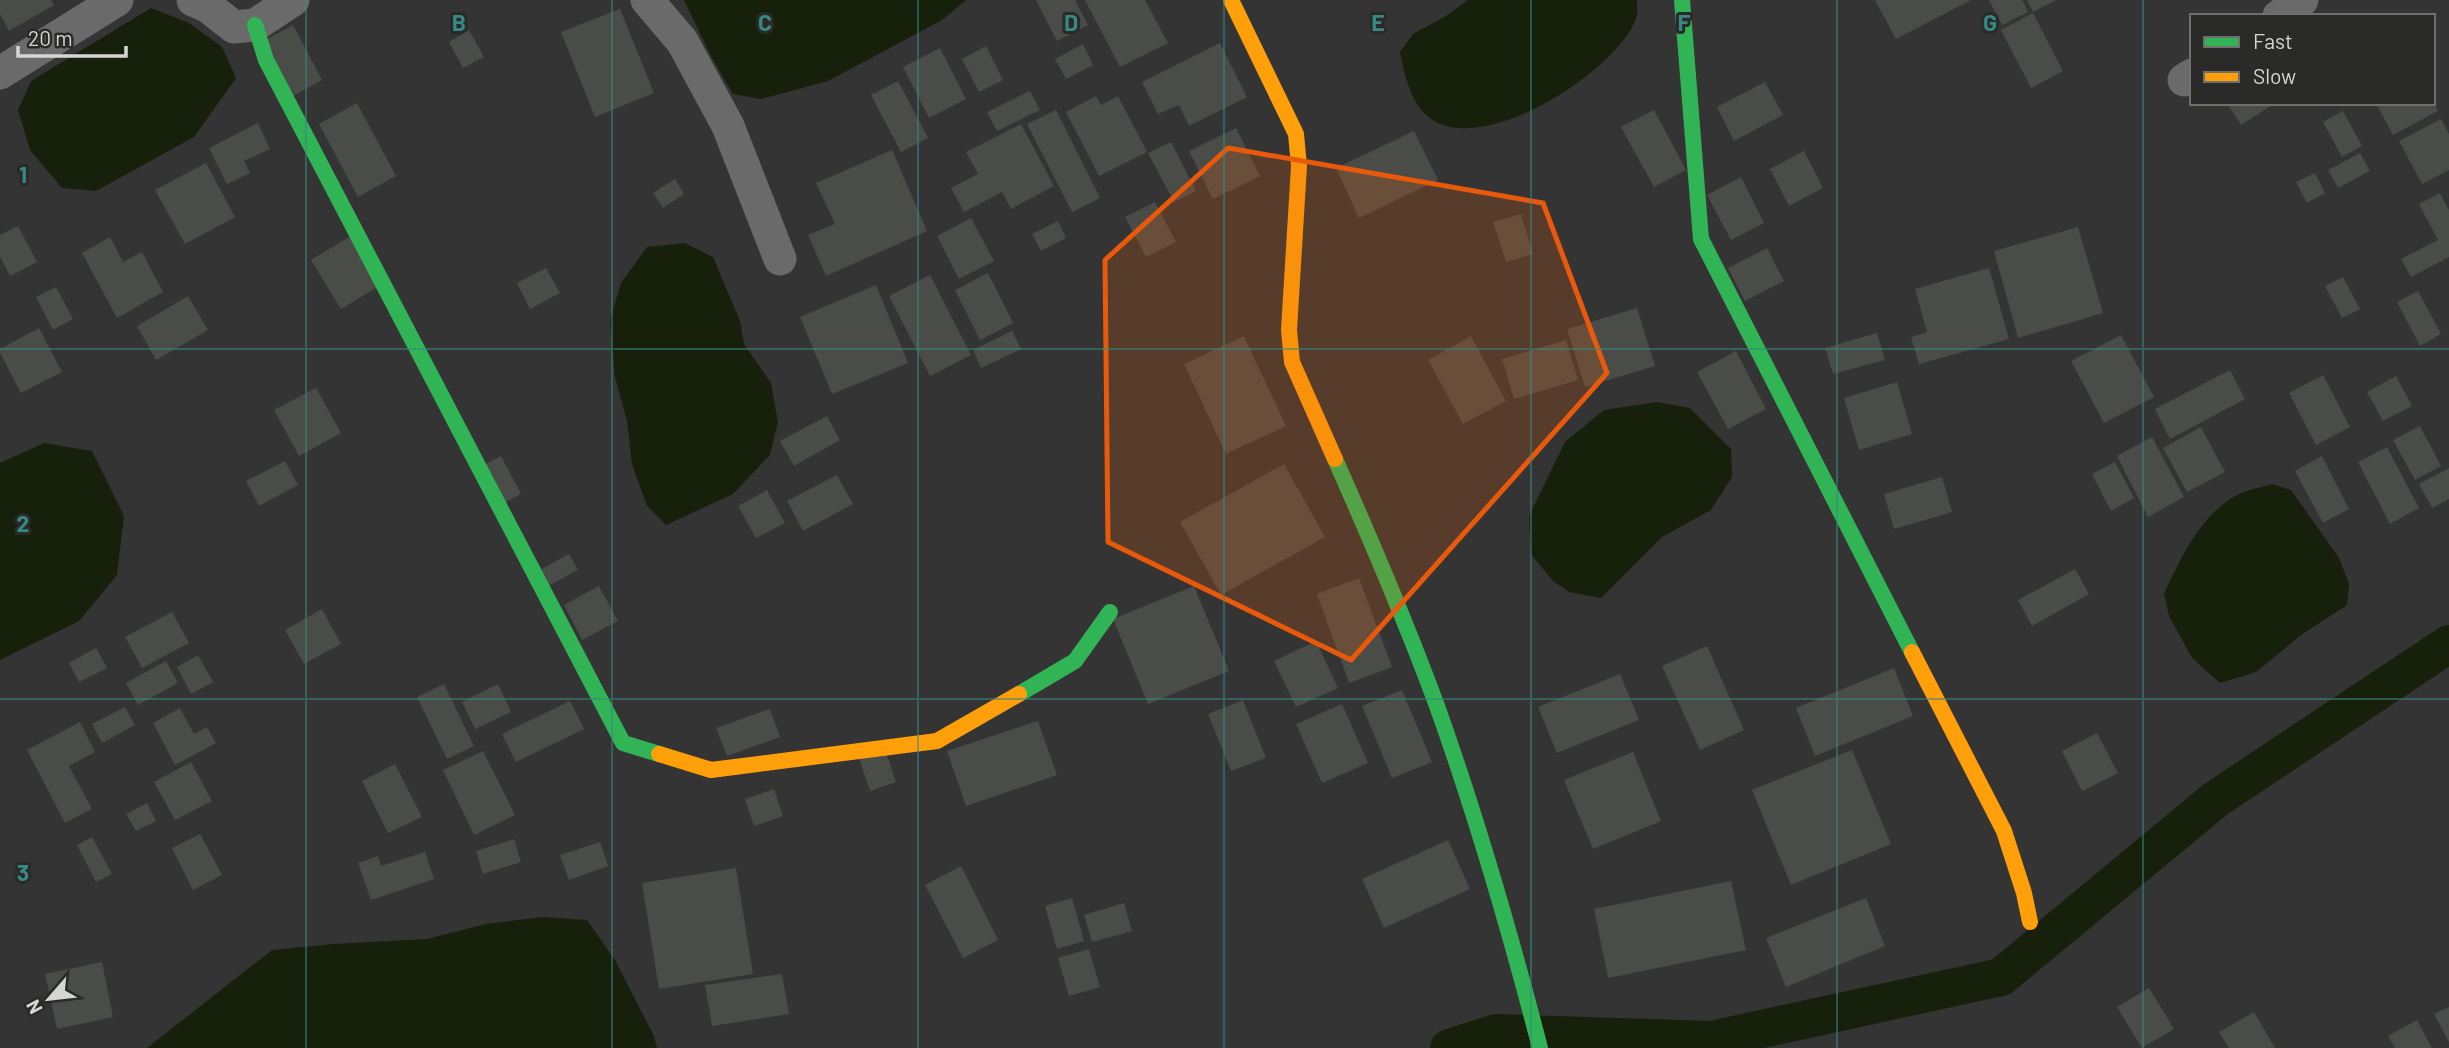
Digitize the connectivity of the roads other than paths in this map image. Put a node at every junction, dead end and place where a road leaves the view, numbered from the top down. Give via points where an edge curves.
1 (117, 0) edge
2 (193, 0) edge
3 (293, 0) edge
4 (646, 0) edge
5 (1231, 0) edge
6 (1682, 0) edge
7 (2302, 0) edge
8 (2282, 14) edge
9 (255, 25) junction
10 (0, 73) edge
11 (780, 259) dead end
12 (1110, 612) dead end
13 (2030, 922) dead end
14 (1540, 1048) edge

1 - 10 street
2 - 9 street via 234,27
3 - 9 street
4 - 11 street via 682,41 728,127
5 - 14 street via 1296,134 1299,166 1289,330 1292,362 1395,596 1461,776 1515,948
6 - 13 street via 1701,239 2004,831
7 - 8 street
9 - 12 street via 266,60 623,743 711,770 937,741 1075,661

